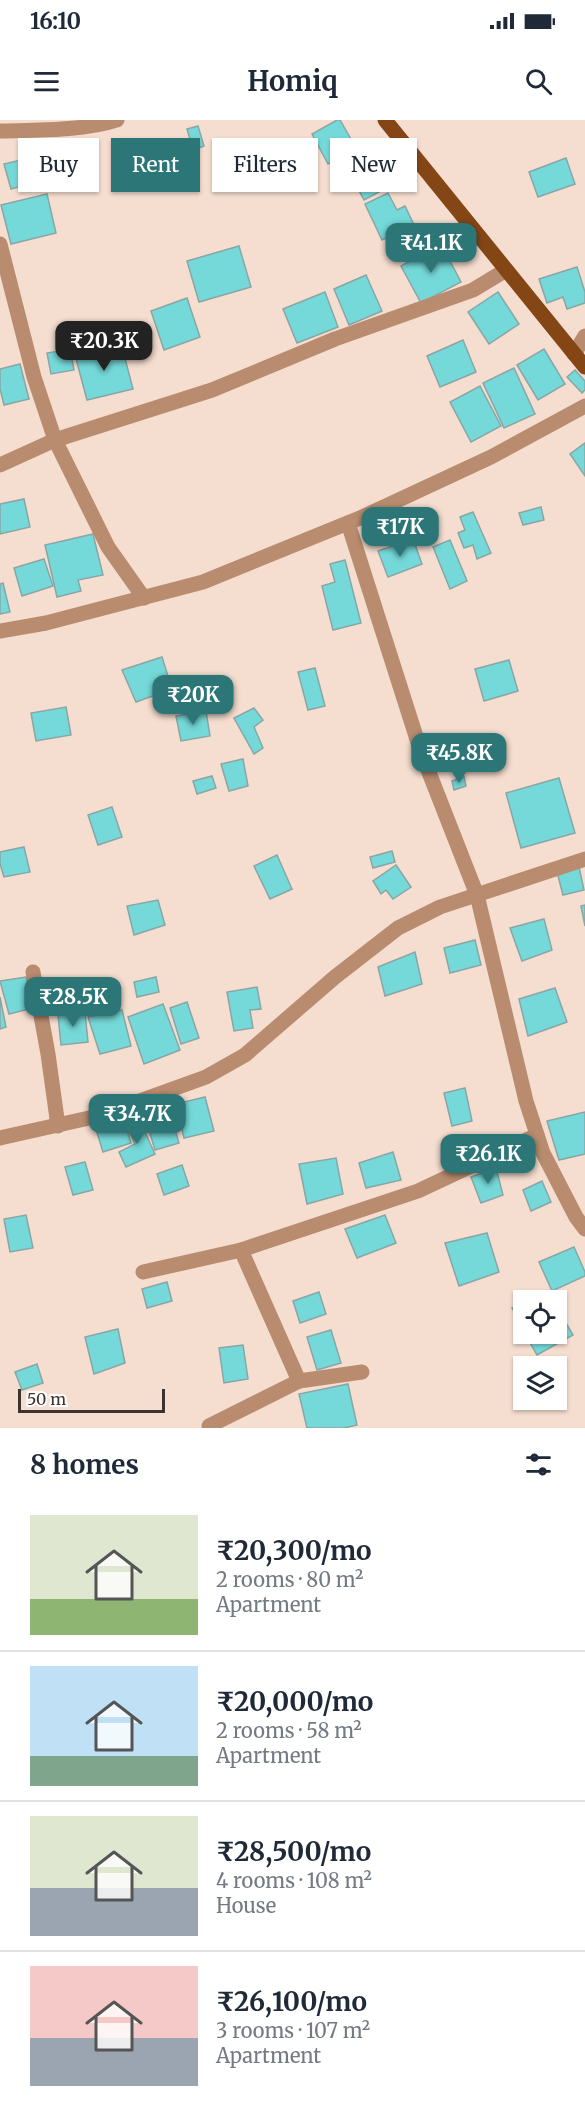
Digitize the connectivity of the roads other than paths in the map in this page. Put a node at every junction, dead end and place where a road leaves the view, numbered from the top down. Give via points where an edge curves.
1 (117, 120) edge
2 (385, 120) edge
3 (0, 131) edge
4 (0, 244) edge
5 (506, 270) junction
6 (585, 336) edge
7 (574, 354) junction
8 (585, 367) edge
9 (585, 406) edge
10 (56, 440) junction
11 (0, 465) edge
12 (348, 523) junction
13 (144, 598) junction
14 (0, 631) edge
15 (585, 859) edge
16 (477, 895) junction
17 (33, 972) dead end
18 (58, 1126) junction
19 (537, 1135) junction
20 (0, 1137) edge
21 (585, 1229) edge
22 (241, 1250) junction
23 (143, 1272) dead end
24 (362, 1372) dead end
25 (299, 1381) junction
26 (210, 1428) edge

1 - 3 street via 58,129
2 - 5 main road
4 - 10 street via 32,367
5 - 7 main road
5 - 10 street via 473,290 335,339 212,390
6 - 7 street
7 - 8 main road
9 - 12 street via 491,457
10 - 11 street
10 - 13 street via 108,547
12 - 13 street via 203,582
12 - 16 street via 421,752
13 - 14 street
15 - 16 street
16 - 18 street via 440,907 383,938 228,1066 120,1110
16 - 19 street
17 - 18 street
18 - 20 street
19 - 21 street
19 - 22 street via 418,1191
22 - 23 street
22 - 25 street
24 - 25 street
25 - 26 street

